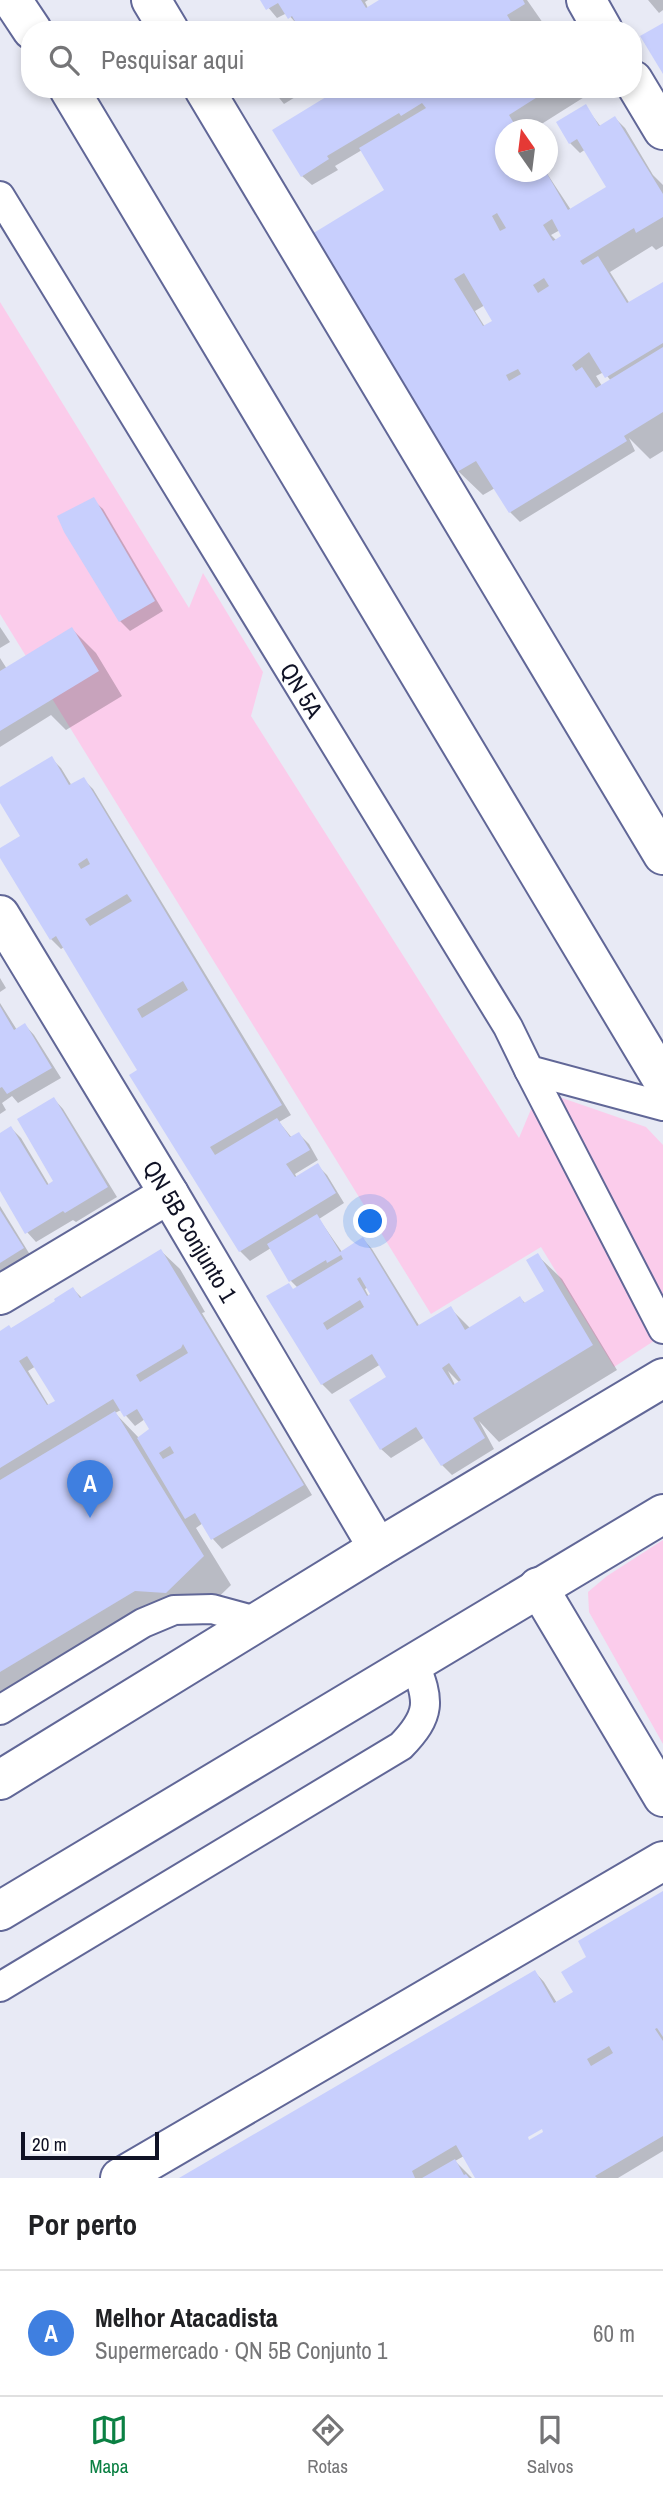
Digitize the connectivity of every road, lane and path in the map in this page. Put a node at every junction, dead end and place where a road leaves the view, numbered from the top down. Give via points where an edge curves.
1 (12, 0) edge
2 (150, 0) edge
3 (586, 0) edge
4 (26, 21) edge
5 (147, 21) edge
6 (163, 21) edge
7 (598, 21) edge
8 (642, 95) edge
9 (74, 98) edge
10 (209, 98) edge
11 (663, 130) edge
12 (0, 196) edge
13 (663, 855) edge
14 (0, 915) edge
15 (530, 1070) junction
16 (663, 1081) edge
17 (663, 1106) edge
18 (169, 1194) junction
19 (0, 1295) edge
20 (663, 1329) edge
21 (663, 1378) edge
22 (663, 1514) edge
23 (379, 1548) junction
24 (538, 1587) junction
25 (260, 1622) junction
26 (414, 1662) junction
27 (0, 1710) edge
28 (0, 1780) edge
29 (663, 1797) edge
30 (663, 1861) edge
31 (0, 1911) edge
32 (0, 1987) edge
33 (120, 2178) edge

1 - 4 main road
2 - 5 main road
2 - 6 main road
3 - 7 main road
8 - 11 main road
9 - 16 main road
10 - 13 main road
12 - 15 lane, QN 5A via 501,1015
14 - 18 main road, QN 5B Conjunto 1
15 - 17 lane
15 - 20 lane, QN 5A
18 - 19 main road
18 - 23 main road, QN 5B Conjunto 1
21 - 23 main road
22 - 24 main road
23 - 25 main road
24 - 26 main road
24 - 29 main road
25 - 27 lane via 212,1609 174,1610 143,1623
25 - 28 main road
26 - 31 main road
26 - 32 lane via 426,1707 418,1728 401,1746
30 - 33 main road

